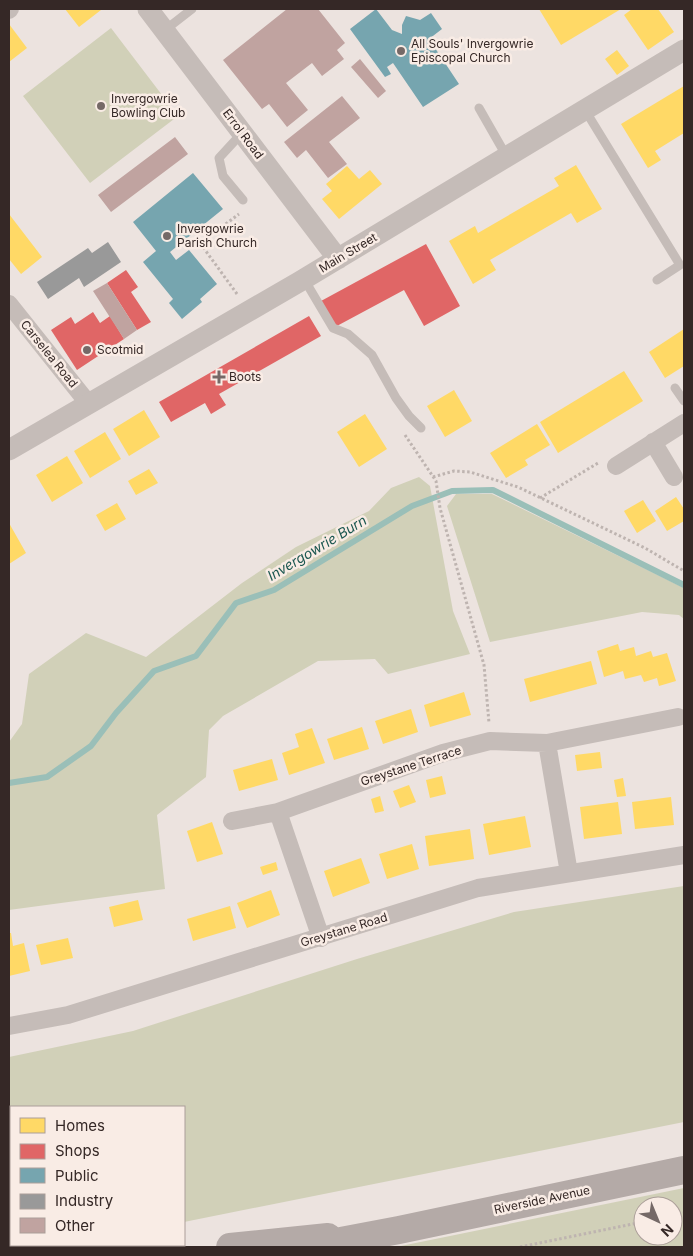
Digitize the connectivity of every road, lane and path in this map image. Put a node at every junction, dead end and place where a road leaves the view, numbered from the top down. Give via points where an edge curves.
1 (148, 9) edge
2 (192, 9) edge
3 (165, 30) junction
4 (684, 50) edge
5 (479, 108) dead end
6 (585, 110) junction
7 (242, 133) junction
8 (507, 157) junction
9 (243, 200) joint
10 (338, 259) junction
11 (304, 279) junction
12 (657, 280) dead end
13 (9, 304) edge
14 (249, 311) junction
15 (675, 388) dead end
16 (684, 401) edge
17 (88, 404) junction
18 (684, 423) edge
19 (421, 428) dead end
20 (653, 442) junction
21 (9, 450) edge
22 (616, 466) joint
23 (433, 477) dead end
24 (674, 477) dead end
25 (436, 481) dead end
26 (540, 498) junction
27 (684, 570) edge
28 (678, 717) dead end
29 (490, 741) junction
30 (547, 743) junction
31 (278, 812) junction
32 (232, 821) dead end
33 (684, 855) edge
34 (569, 873) junction
35 (321, 938) junction
36 (9, 1026) edge
37 (684, 1170) edge
38 (633, 1224) edge
39 (399, 1230) junction
40 (230, 1247) edge
41 (309, 1247) edge
42 (520, 1247) edge

1 - 3 street, Errol Road
2 - 3 lane
3 - 7 street, Errol Road
4 - 6 street, Main Street
5 - 8 lane
6 - 8 street, Main Street
6 - 12 lane via 680,265
7 - 9 lane via 219,158 223,176
7 - 10 street, Errol Road
8 - 10 street, Main Street
9 - 14 path via 248,207 200,243
10 - 11 street, Main Street
11 - 14 street, Main Street
11 - 19 lane via 333,328 348,334 372,355 396,398
13 - 17 street, Carselea Road
14 - 17 street, Main Street
15 - 16 lane
17 - 21 street, Main Street
18 - 20 street
20 - 22 street
20 - 24 street
22 - 26 path via 598,463
23 - 26 path via 470,472
25 - 29 path via 440,508 484,665
26 - 27 path
28 - 30 street, Greystane Terrace
29 - 30 street, Greystane Terrace
29 - 31 street, Greystane Terrace via 443,753
30 - 34 street
31 - 32 street, Greystane Terrace
31 - 35 street
33 - 34 street, Greystane Road
34 - 35 street, Greystane Road via 478,888
35 - 36 street, Greystane Road via 68,1015
37 - 39 main road, Riverside Avenue
38 - 42 path
39 - 40 main road, Riverside Avenue
39 - 41 main road, Riverside Avenue

